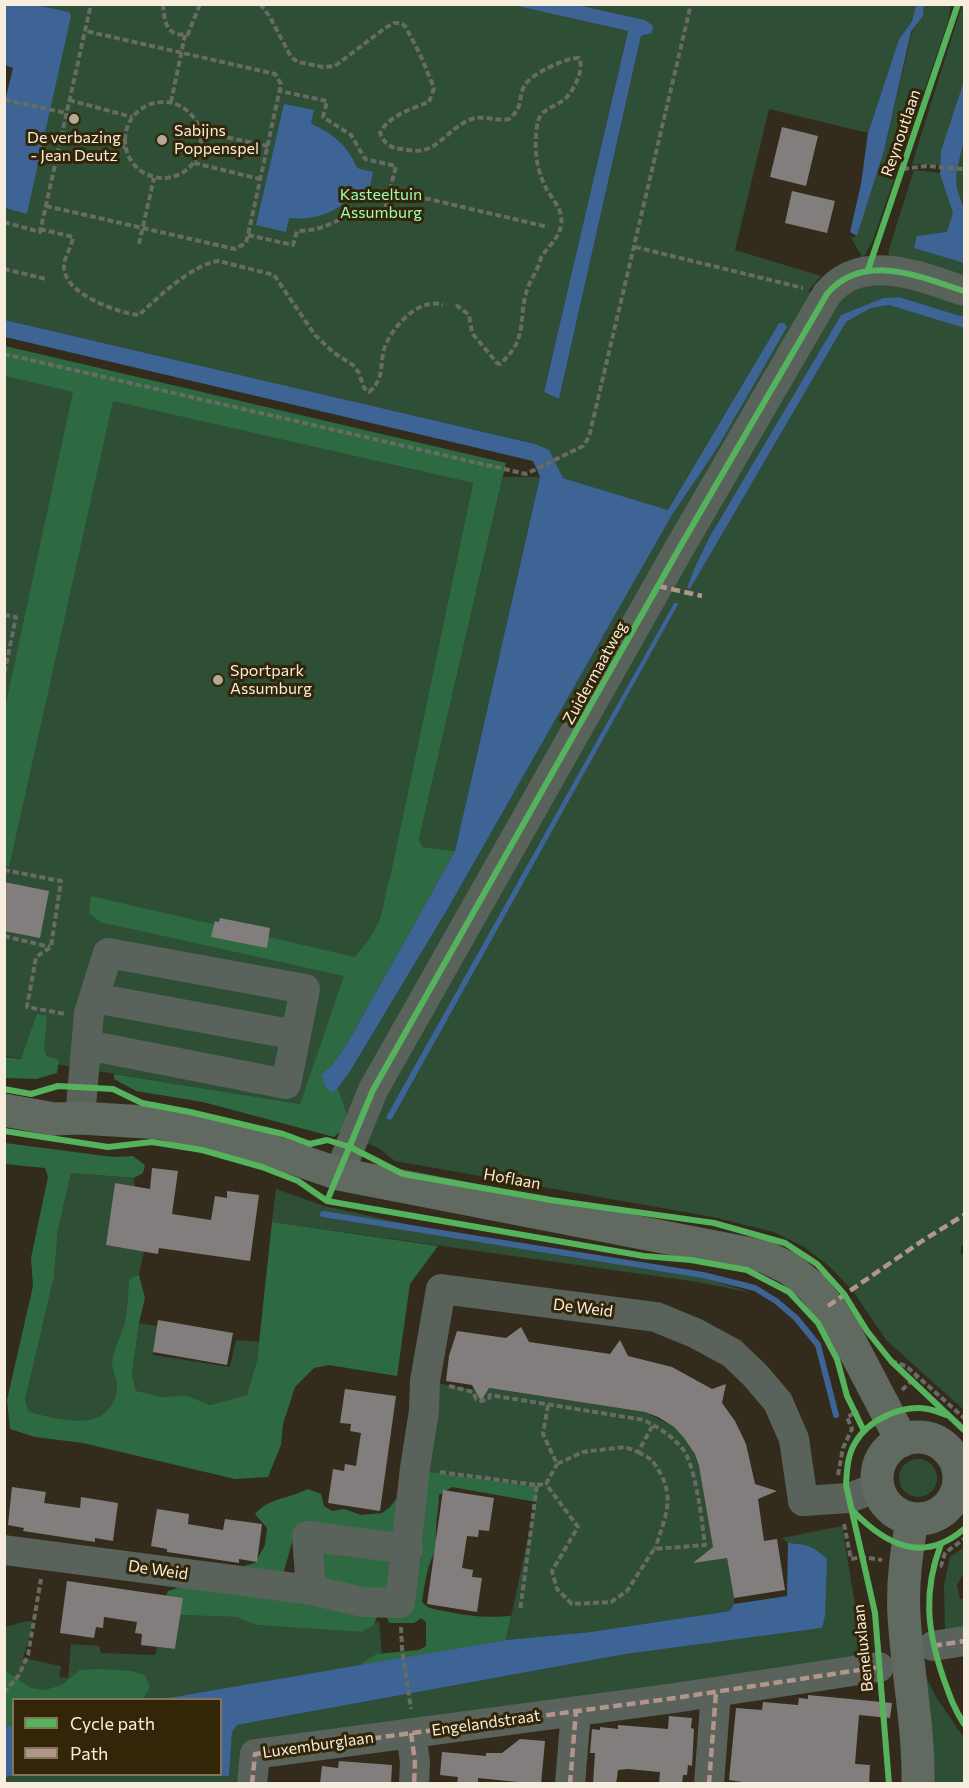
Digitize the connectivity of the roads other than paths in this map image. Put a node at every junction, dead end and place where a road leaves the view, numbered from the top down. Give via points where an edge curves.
1 (964, 291) edge
2 (90, 1019) junction
3 (296, 1035) junction
4 (4, 1110) edge
5 (80, 1118) junction
6 (339, 1174) junction
7 (902, 1441) junction
8 (962, 1477) edge
9 (864, 1493) junction
10 (910, 1532) junction
11 (408, 1549) junction
12 (4, 1550) edge
13 (311, 1590) junction
14 (964, 1641) edge
15 (933, 1646) dead end
16 (879, 1667) dead end
17 (716, 1692) junction
18 (576, 1711) junction
19 (411, 1733) junction
20 (252, 1784) edge
21 (414, 1784) edge
22 (570, 1784) edge
23 (708, 1784) edge
24 (918, 1784) edge

1 - 6 street, Zuidermaatweg via 912,273 868,270 844,279 827,294 398,1046 374,1090
2 - 3 street
2 - 3 street via 286,1084
2 - 3 street via 108,953 305,989
2 - 5 street
4 - 5 main road, Hoflaan via 54,1119
5 - 6 main road, Hoflaan via 161,1123 272,1151
6 - 7 main road, Hoflaan via 766,1257 790,1269 812,1287 836,1317
7 - 8 main road via 924,1437 938,1442 950,1452
7 - 9 main road via 885,1454
8 - 10 main road via 945,1509
9 - 10 main road via 881,1497 903,1516
9 - 11 street, De Weid via 803,1501 794,1439 778,1402 732,1353 695,1333 656,1317 441,1289 424,1381
10 - 24 main road via 904,1614
11 - 13 street, De Weid via 400,1602 363,1602
11 - 13 street via 308,1536
12 - 13 street, De Weid
14 - 15 street
16 - 17 street, Engelandstraat
17 - 18 street, Engelandstraat
17 - 23 street
18 - 19 street, Engelandstraat
18 - 22 street
19 - 20 street, Luxemburglaan via 255,1754
19 - 21 street, Engelandstraat

